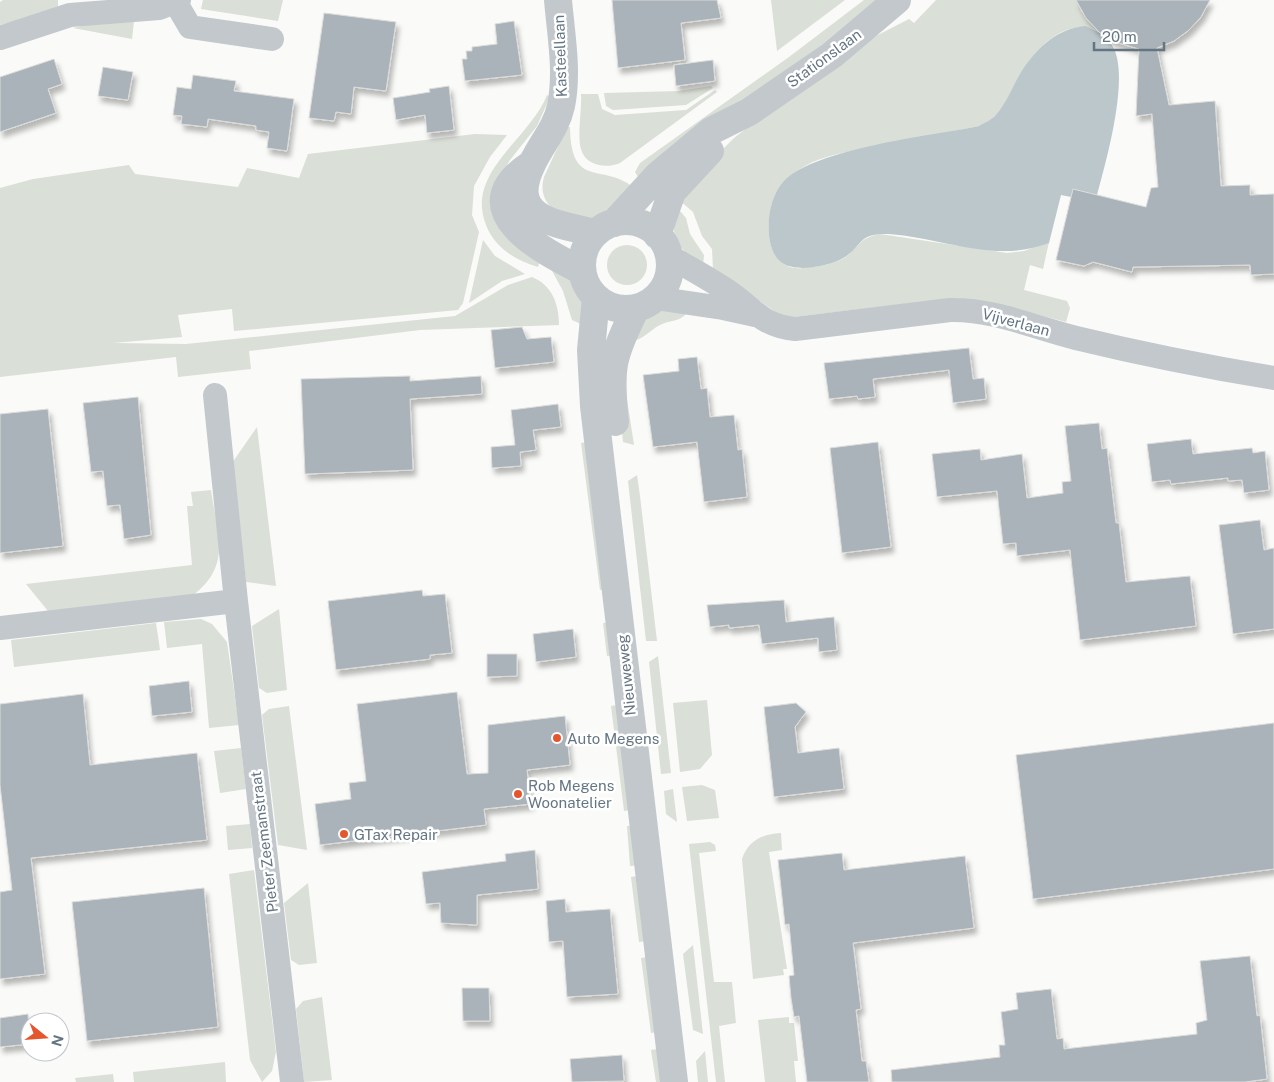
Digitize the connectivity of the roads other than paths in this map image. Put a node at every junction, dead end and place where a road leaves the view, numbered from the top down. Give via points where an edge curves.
1 (558, 0) edge
2 (897, 0) edge
3 (178, 2) edge
4 (0, 38) edge
5 (272, 39) dead end
6 (749, 112) junction
7 (531, 164) junction
8 (605, 228) junction
9 (663, 245) junction
10 (582, 271) junction
11 (596, 298) junction
12 (646, 303) junction
13 (756, 316) junction
14 (1274, 378) edge
15 (215, 395) dead end
16 (236, 602) junction
17 (0, 628) edge
18 (292, 1082) edge
19 (674, 1082) edge
20 (692, 1082) edge

1 - 7 street, Kasteellaan via 563,61 561,105 552,131
2 - 6 street, Stationslaan via 832,55
3 - 4 street via 159,8 70,15
3 - 5 street via 190,27
6 - 8 street, Stationslaan via 711,131 674,160
6 - 9 street, Stationslaan via 680,181 666,206
7 - 8 street, Kasteellaan via 525,195 530,209 549,222
7 - 10 street, Kasteellaan via 514,176 507,186 505,200 509,217 530,242
8 - 9 street via 637,223
8 - 10 street via 587,244 582,257
9 - 12 street via 668,279
9 - 13 street, Vijverlaan via 730,292
10 - 11 street via 584,281
11 - 12 street via 614,308
11 - 19 street, Nieuweweg via 591,350 594,406
12 - 13 street, Vijverlaan via 723,308
12 - 20 street, Nieuweweg via 614,356 612,399
13 - 14 street, Vijverlaan via 795,328 950,310 975,311 1194,365
15 - 16 street, Pieter Zeemanstraat
16 - 17 street
16 - 18 street, Pieter Zeemanstraat

